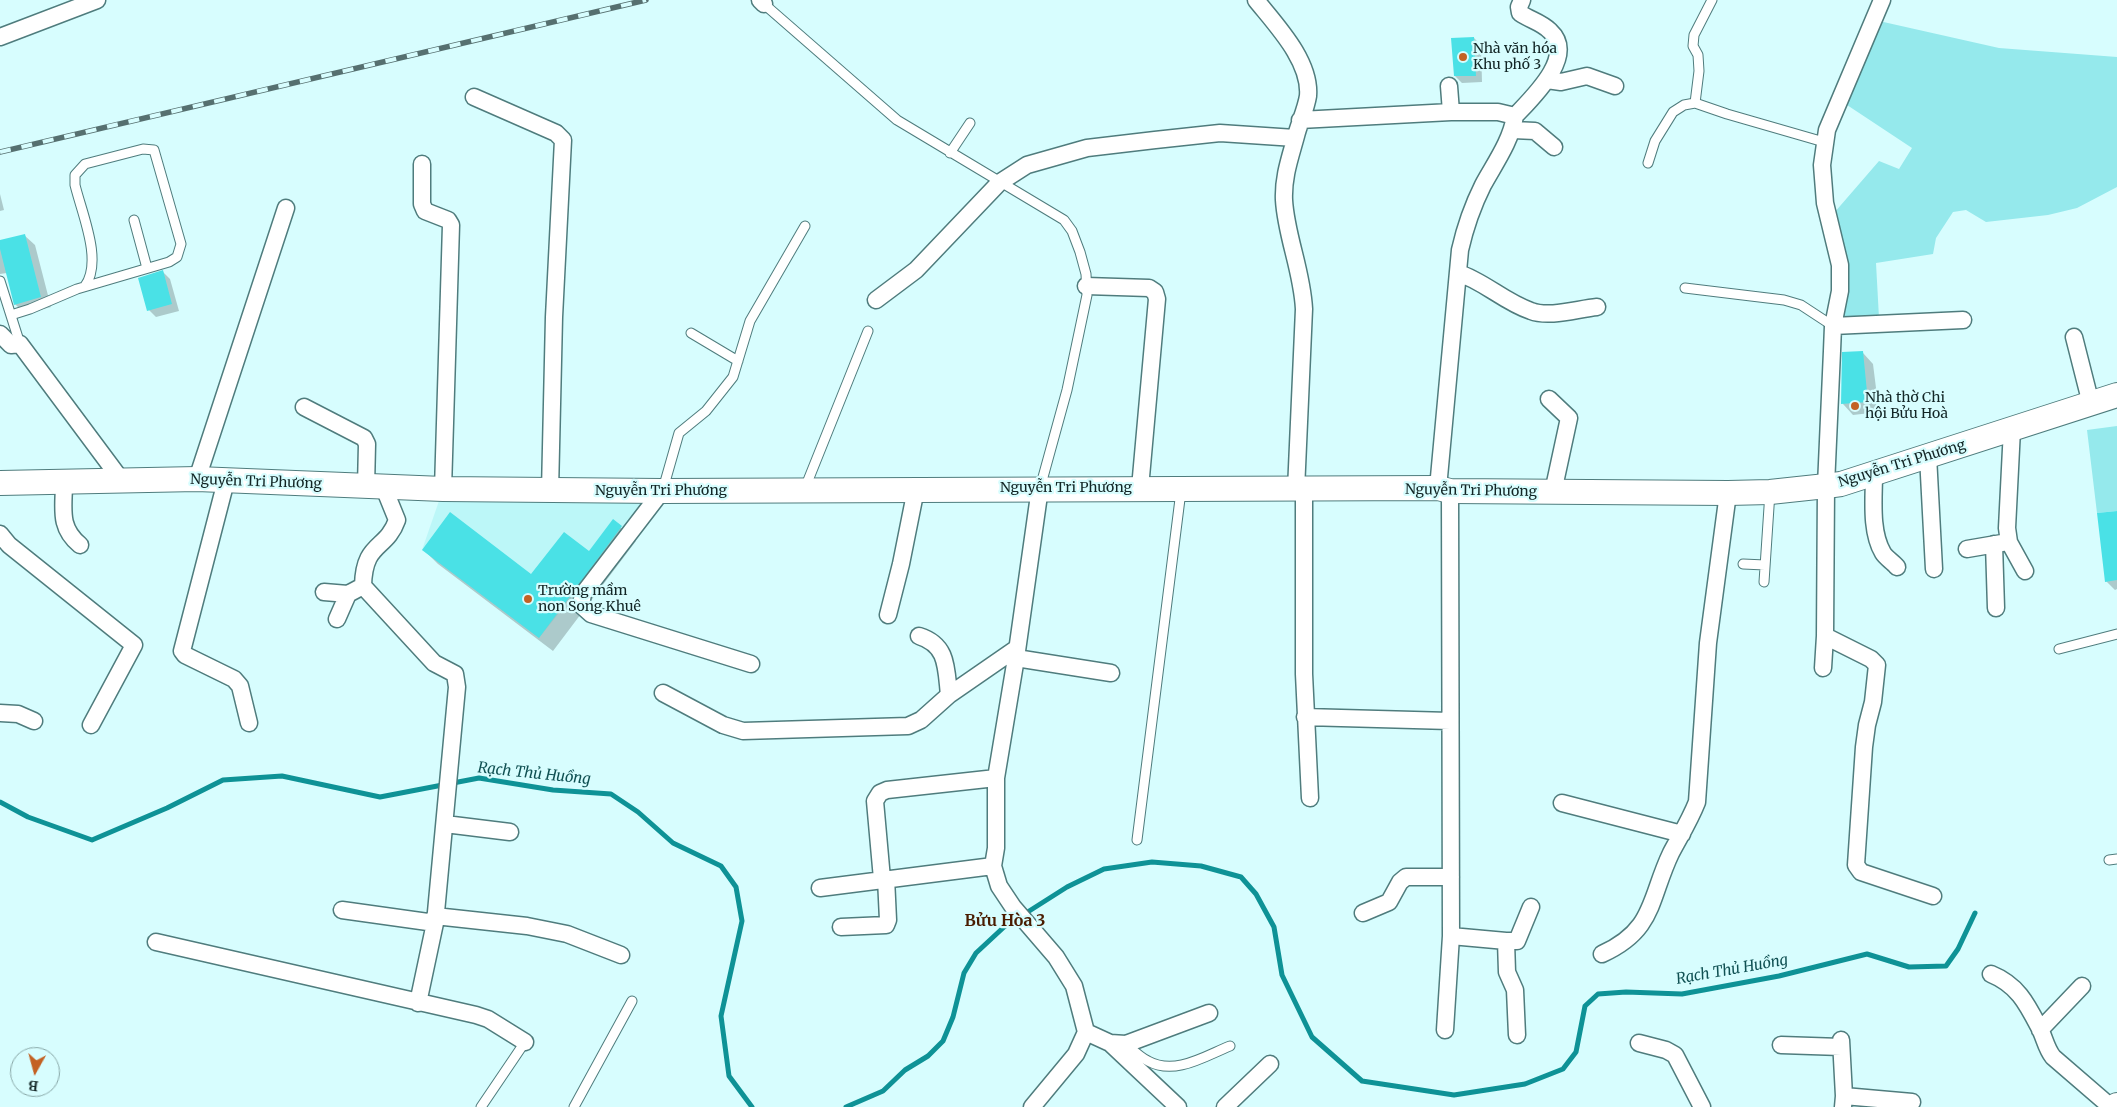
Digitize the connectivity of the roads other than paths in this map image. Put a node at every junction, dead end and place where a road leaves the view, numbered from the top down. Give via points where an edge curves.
1 (96, 0) edge
2 (1256, 0) edge
3 (1522, 0) edge
4 (1712, 0) edge
5 (1882, 0) edge
6 (762, 2) edge
7 (0, 37) edge
8 (1547, 80) junction
9 (1449, 86) dead end
10 (1615, 86) dead end
11 (474, 97) dead end
12 (1695, 102) junction
13 (1451, 112) junction
14 (1300, 120) junction
15 (970, 123) dead end
16 (1514, 123) junction
17 (1295, 138) junction
18 (1824, 142) junction
19 (1554, 147) dead end
20 (950, 153) junction
21 (1648, 163) dead end
22 (422, 164) dead end
23 (1000, 183) junction
24 (286, 208) dead end
25 (134, 220) dead end
26 (805, 226) dead end
27 (147, 268) junction
28 (1458, 273) junction
29 (0, 281) edge
30 (85, 286) junction
31 (1086, 286) junction
32 (1685, 288) dead end
33 (876, 300) dead end
34 (1597, 307) dead end
35 (11, 315) junction
36 (1963, 320) dead end
37 (1834, 326) junction
38 (868, 331) dead end
39 (690, 333) dead end
40 (0, 334) edge
41 (2074, 336) dead end
42 (20, 344) junction
43 (738, 361) junction
44 (2117, 395) edge
45 (1549, 399) dead end
46 (2090, 404) junction
47 (304, 407) dead end
48 (2012, 429) junction
49 (1928, 456) junction
50 (1874, 473) junction
51 (197, 479) junction
52 (122, 481) junction
53 (226, 481) junction
54 (64, 482) junction
55 (0, 483) edge
56 (1826, 486) junction
57 (375, 487) junction
58 (1040, 488) junction
59 (1140, 488) junction
60 (916, 489) junction
61 (1182, 489) junction
62 (443, 490) junction
63 (804, 490) junction
64 (1300, 490) junction
65 (1444, 490) junction
66 (550, 491) junction
67 (662, 491) junction
68 (1553, 492) junction
69 (1770, 492) junction
70 (1728, 493) junction
71 (0, 534) edge
72 (2001, 543) junction
73 (80, 545) dead end
74 (1967, 549) dead end
75 (1743, 564) dead end
76 (1765, 565) junction
77 (1897, 567) dead end
78 (1934, 569) dead end
79 (2025, 571) dead end
80 (1764, 582) dead end
81 (363, 586) junction
82 (324, 592) dead end
83 (348, 594) junction
84 (1996, 608) dead end
85 (888, 615) dead end
86 (338, 619) dead end
87 (2117, 634) edge
88 (918, 636) dead end
89 (1825, 636) junction
90 (2059, 649) dead end
91 (1017, 653) junction
92 (751, 664) dead end
93 (1823, 668) dead end
94 (1111, 673) dead end
95 (663, 693) dead end
96 (949, 695) junction
97 (0, 713) edge
98 (1305, 717) junction
99 (34, 721) dead end
100 (1450, 721) junction
101 (249, 723) dead end
102 (91, 725) dead end
103 (996, 778) junction
104 (1310, 798) dead end
105 (1562, 803) dead end
106 (445, 824) junction
107 (510, 832) dead end
108 (1682, 834) junction
109 (1137, 840) dead end
110 (993, 866) junction
111 (1451, 877) junction
112 (884, 879) junction
113 (820, 888) dead end
114 (1933, 896) dead end
115 (1531, 907) dead end
116 (342, 910) dead end
117 (1363, 913) dead end
118 (435, 920) junction
119 (841, 927) dead end
120 (1451, 936) junction
121 (1506, 941) junction
122 (156, 942) dead end
123 (1602, 954) dead end
124 (621, 955) dead end
125 (1992, 974) dead end
126 (2082, 986) dead end
127 (632, 1001) dead end
128 (418, 1003) junction
129 (1209, 1012) dead end
130 (1445, 1030) dead end
131 (2040, 1030) junction
132 (1086, 1032) junction
133 (1517, 1035) dead end
134 (524, 1042) joint
135 (1639, 1043) dead end
136 (1118, 1044) junction
137 (1781, 1045) dead end
138 (1230, 1046) dead end
139 (1270, 1064) dead end
140 (1843, 1102) edge
141 (1912, 1102) dead end
142 (481, 1107) edge
143 (574, 1107) edge
144 (1032, 1107) edge
145 (1178, 1107) edge
146 (1225, 1107) edge
147 (1702, 1107) edge
148 (2111, 1107) edge

1 - 7 street
2 - 14 street via 1305,72 1308,96
3 - 8 street via 1520,14 1552,32 1558,48 1556,62
4 - 12 lane via 1694,35 1692,46 1698,55 1700,70
5 - 18 street
6 - 20 lane via 897,120
8 - 10 street via 1561,82 1587,76
8 - 16 street
9 - 13 street
11 - 66 street via 556,133 563,140
12 - 18 lane
12 - 21 lane via 1673,112 1655,141
13 - 14 street
13 - 16 street via 1498,112
14 - 17 street
15 - 20 lane
16 - 19 street via 1536,131
16 - 28 street via 1463,234
17 - 23 street via 1220,133 1087,148 1027,165
17 - 64 street via 1288,157 1284,200 1303,285
18 - 37 street via 1825,202 1840,265 1840,291
20 - 23 lane
22 - 62 street via 422,204 425,211 452,224
23 - 31 lane via 1064,220 1080,252
23 - 33 street via 916,270
24 - 51 street
25 - 27 lane
26 - 43 lane via 750,322
27 - 30 lane
27 - 30 lane via 174,260 181,244 157,156 154,150 147,148 85,164 75,175 93,257 92,272
28 - 34 street via 1532,312
28 - 65 street
29 - 35 lane
30 - 35 lane
31 - 58 lane via 1084,315 1067,390
31 - 59 street via 1149,288 1157,299
32 - 37 lane via 1784,300 1801,305
35 - 42 lane
36 - 37 street
37 - 56 street
38 - 63 lane
39 - 43 lane
40 - 42 street via 11,345
41 - 46 street
42 - 52 street
43 - 67 lane via 733,377 719,398 679,433
44 - 46 main road, Nguyễn Tri Phương
45 - 68 street via 1569,418
46 - 48 main road, Nguyễn Tri Phương
47 - 57 street via 364,438
48 - 49 main road, Nguyễn Tri Phương
48 - 72 street via 2007,528
49 - 50 main road, Nguyễn Tri Phương
49 - 78 street
50 - 56 main road, Nguyễn Tri Phương
50 - 77 street via 1878,541 1884,554
51 - 52 main road, Nguyễn Tri Phương
51 - 53 main road, Nguyễn Tri Phương
52 - 54 main road, Nguyễn Tri Phương
53 - 57 main road, Nguyễn Tri Phương
53 - 101 street via 182,651 234,679 240,686
54 - 55 main road, Nguyễn Tri Phương
54 - 73 street via 65,527 70,537
56 - 69 main road, Nguyễn Tri Phương
56 - 89 street
57 - 62 main road, Nguyễn Tri Phương
57 - 81 street via 397,520 366,559
58 - 59 main road, Nguyễn Tri Phương
58 - 60 main road, Nguyễn Tri Phương
58 - 91 street
59 - 61 main road, Nguyễn Tri Phương
60 - 63 main road, Nguyễn Tri Phương
60 - 85 street
61 - 64 main road, Nguyễn Tri Phương
61 - 109 lane
62 - 66 main road, Nguyễn Tri Phương
63 - 67 main road, Nguyễn Tri Phương
64 - 65 main road, Nguyễn Tri Phương
64 - 98 street
65 - 68 main road, Nguyễn Tri Phương
65 - 100 street
66 - 67 main road, Nguyễn Tri Phương
67 - 92 street via 583,594 581,605 590,614
68 - 70 main road, Nguyễn Tri Phương
69 - 70 main road, Nguyễn Tri Phương
69 - 76 lane
70 - 108 street via 1708,643 1697,802
71 - 102 street via 9,545 134,645
72 - 74 street
72 - 79 street
72 - 84 street
75 - 76 lane
76 - 80 lane
81 - 83 street
81 - 106 street via 434,663 455,674 457,687
82 - 83 street
83 - 86 street
87 - 90 lane
88 - 96 street via 932,640 939,648
89 - 93 street
89 - 114 street via 1877,665 1864,746 1856,865 1861,872
91 - 94 street
91 - 96 street
91 - 103 street
95 - 96 street via 723,725 743,731 908,726 921,720
97 - 99 street via 18,714
98 - 100 street
98 - 104 street
100 - 111 street
103 - 110 street
103 - 112 street via 880,793 875,801
105 - 108 street
106 - 107 street
106 - 118 street
108 - 123 street via 1670,854 1642,925 1621,946
110 - 112 street
110 - 132 street via 999,886 1013,907 1056,957 1074,986
111 - 117 street via 1406,877 1389,902
111 - 120 street
112 - 113 street
112 - 119 street via 886,925
115 - 121 street via 1517,941
116 - 118 street
118 - 124 street via 527,926 567,934
118 - 128 street
120 - 121 street
120 - 130 street
121 - 133 street via 1506,972 1515,990
122 - 128 street
125 - 131 street via 2016,988
126 - 131 street
127 - 143 lane
128 - 134 street via 488,1019
129 - 136 street
131 - 148 street via 2046,1049 2053,1057
132 - 136 street
132 - 144 street via 1076,1054
134 - 142 lane
135 - 147 street via 1675,1055
136 - 138 lane via 1163,1067 1178,1067
136 - 145 street
137 - 140 street via 1841,1044
139 - 146 street
140 - 141 street

